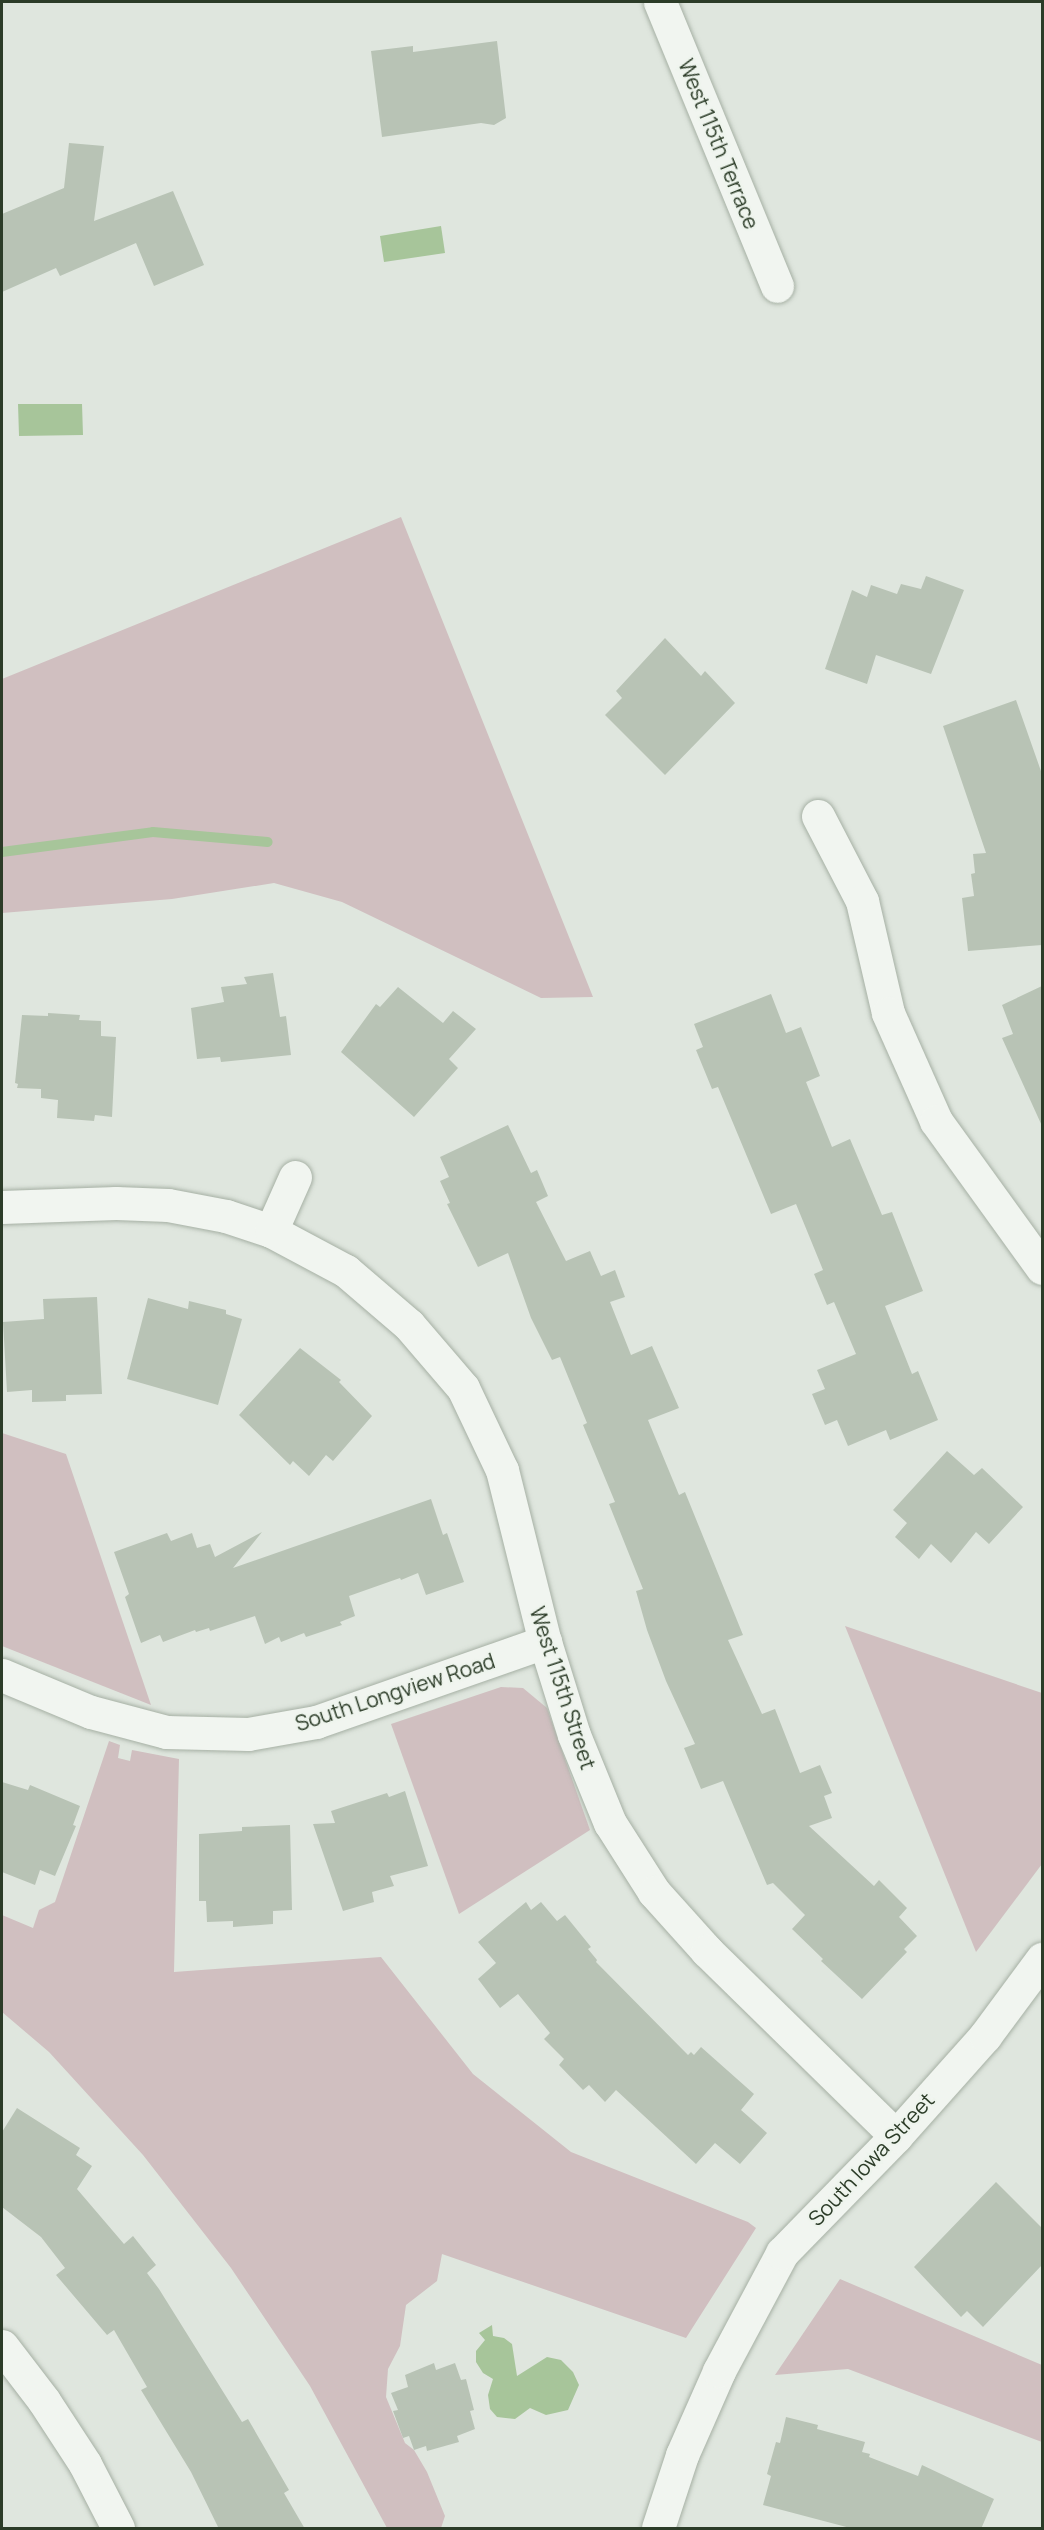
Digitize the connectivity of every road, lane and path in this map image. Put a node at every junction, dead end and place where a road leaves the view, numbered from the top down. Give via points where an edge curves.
1 (660, 2) edge
2 (777, 286) dead end
3 (818, 816) dead end
4 (295, 1177) dead end
5 (2, 1207) edge
6 (271, 1231) junction
7 (1042, 1268) edge
8 (544, 1642) junction
9 (2, 1675) edge
10 (1042, 1960) edge
11 (896, 2136) junction
12 (2, 2346) edge
13 (118, 2529) edge
14 (658, 2529) edge

1 - 2 street, West 115th Terrace
3 - 7 street via 862,901 888,1013 936,1121
4 - 6 street
5 - 6 street, West 115th Street via 168,1205 226,1216
6 - 8 street, West 115th Street via 346,1271 409,1325 463,1388 502,1470
8 - 9 street, South Longview Road via 316,1722 248,1734 166,1732 91,1712
8 - 11 street, West 115th Street via 574,1735 610,1823 654,1892 707,1951
10 - 11 street, South Iowa Street via 985,2036
11 - 14 street, South Iowa Street via 782,2253 719,2371 682,2455
12 - 13 street via 85,2464

